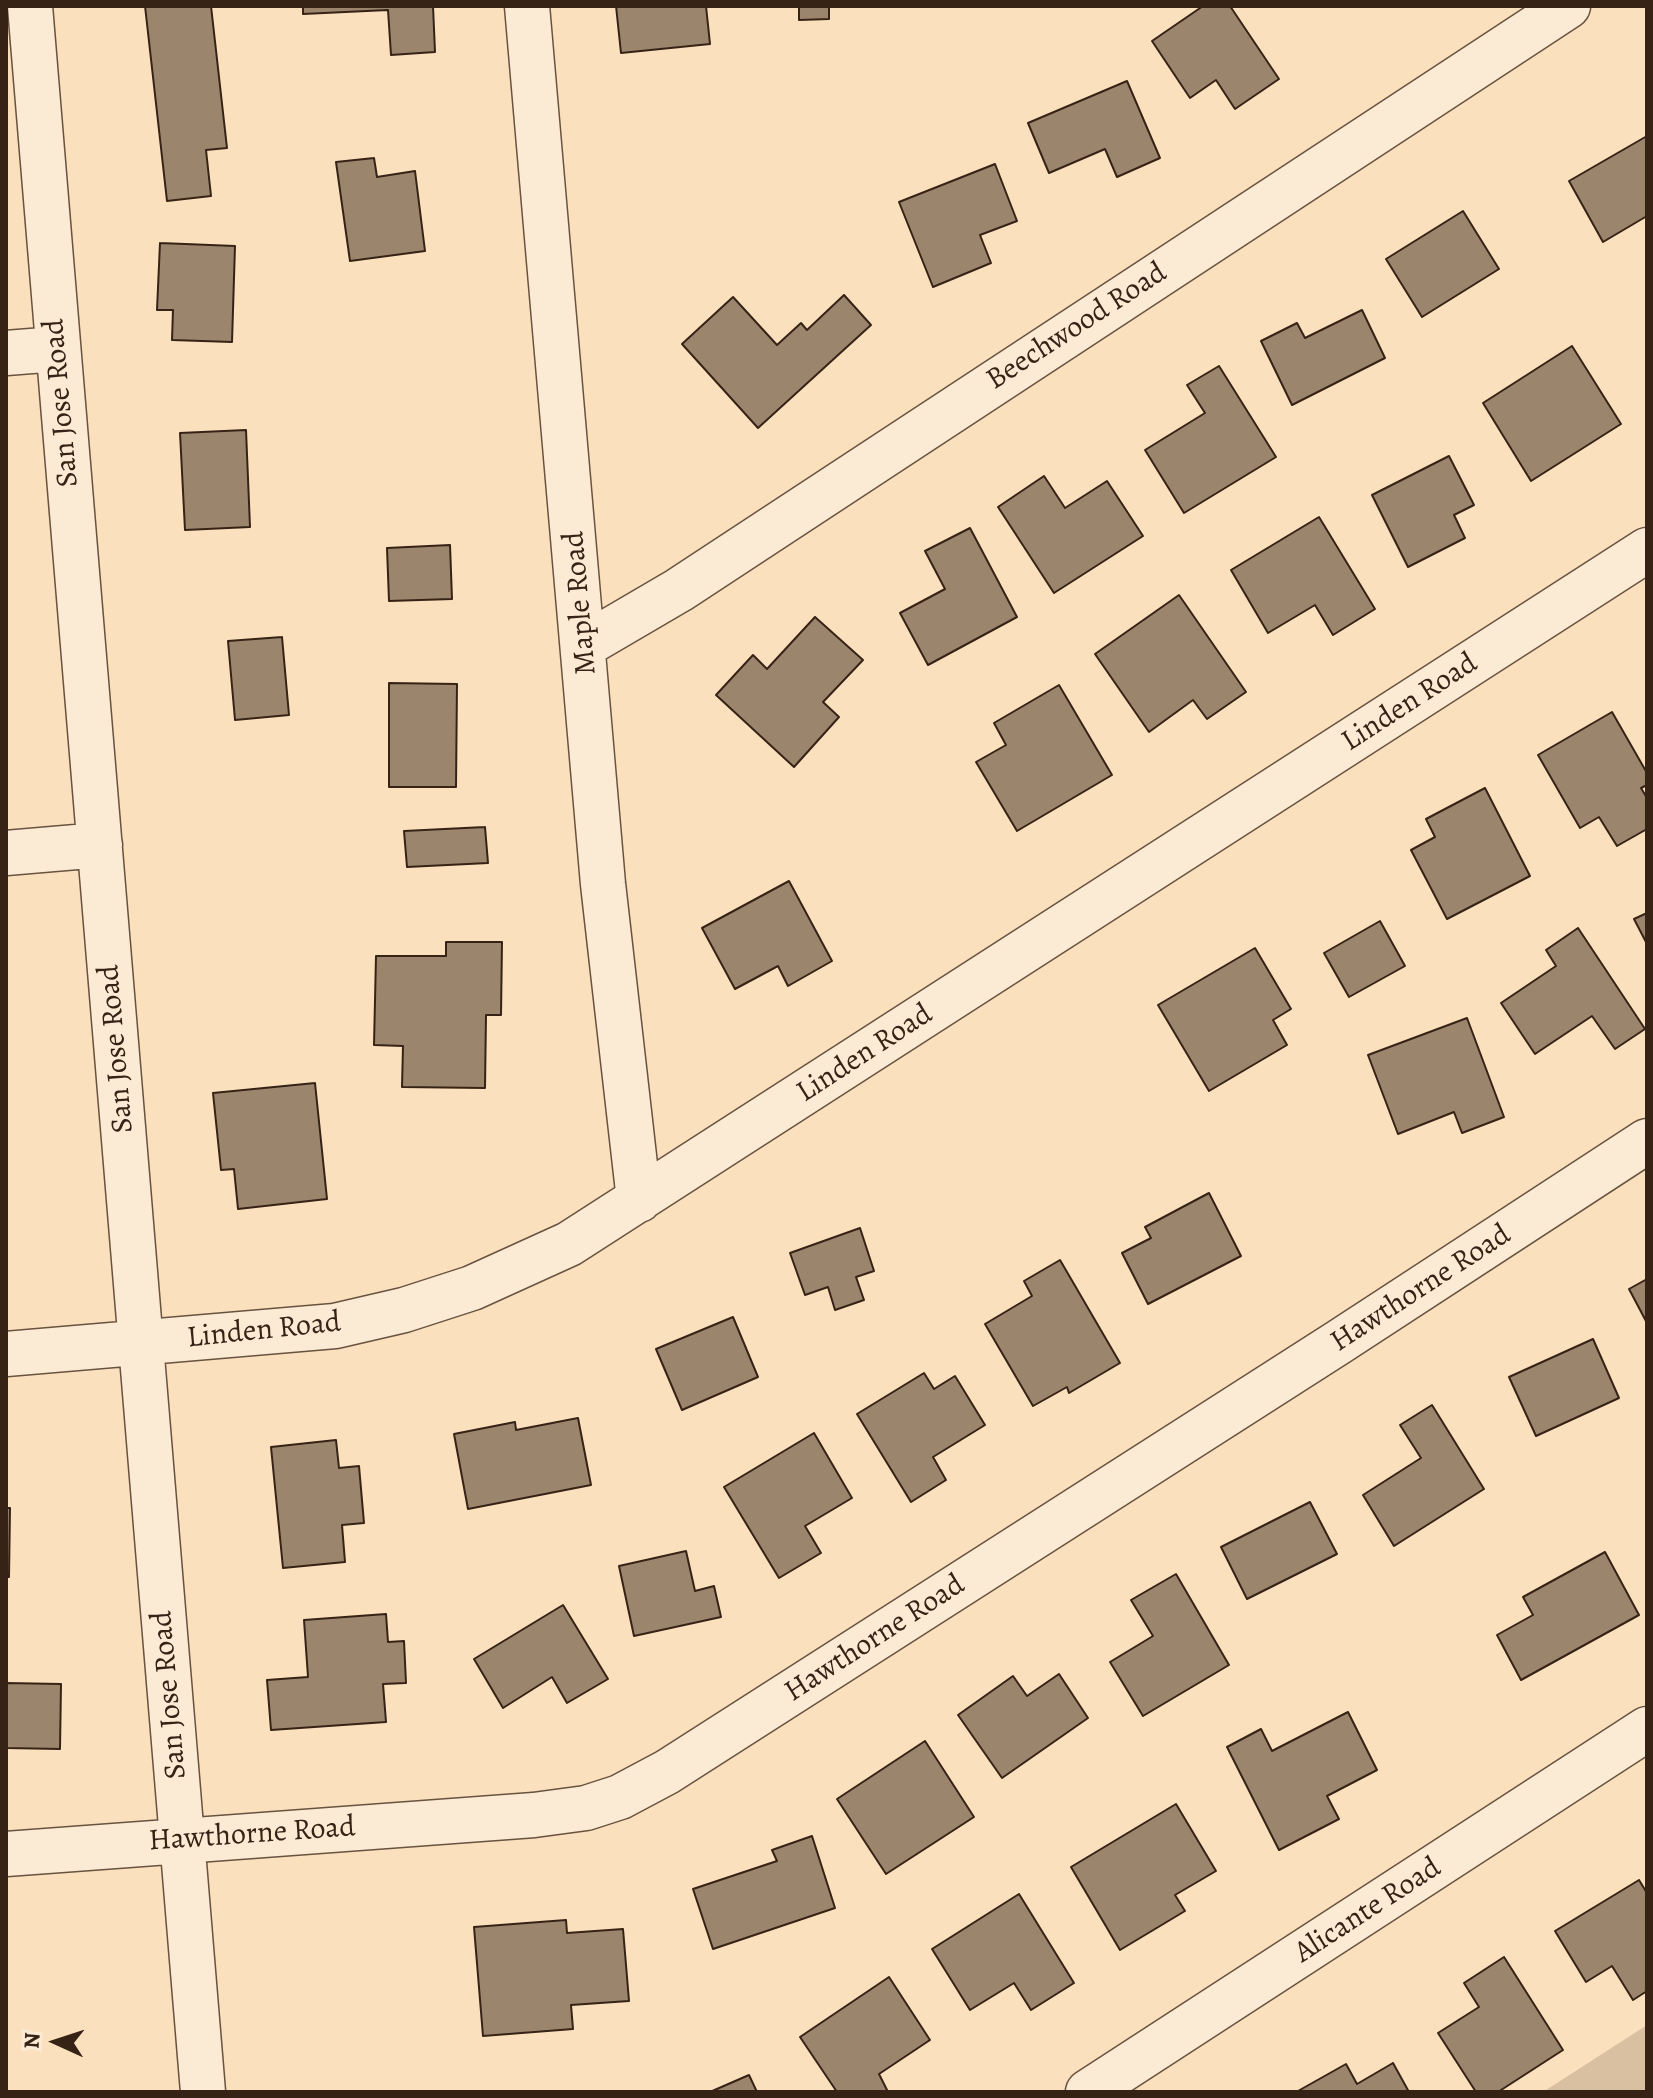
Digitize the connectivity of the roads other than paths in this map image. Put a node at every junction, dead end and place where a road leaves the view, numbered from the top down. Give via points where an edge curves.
1 (30, 6) edge
2 (527, 6) edge
3 (1568, 6) edge
4 (57, 349) junction
5 (6, 353) edge
6 (1647, 550) edge
7 (585, 645) junction
8 (100, 845) junction
9 (6, 853) edge
10 (1647, 1141) edge
11 (639, 1200) junction
12 (141, 1343) junction
13 (6, 1354) edge
14 (1647, 1729) edge
15 (182, 1840) junction
16 (6, 1854) edge
17 (203, 2092) edge
18 (1088, 2092) edge

1 - 4 street, San Jose Road
2 - 7 street, Maple Road
3 - 7 street, Beechwood Road via 679,590
4 - 5 street
4 - 8 street, San Jose Road
6 - 11 street, Linden Road
7 - 11 street, Maple Road via 603,884
8 - 9 street
8 - 12 street, San Jose Road
10 - 15 street, Hawthorne Road via 667,1772 620,1797 534,1815
11 - 12 street, Linden Road via 569,1244 472,1288 404,1310 335,1326
12 - 13 street, Linden Road
12 - 15 street, San Jose Road
14 - 18 street, Alicante Road
15 - 16 street, Hawthorne Road
15 - 17 street, San Jose Road

